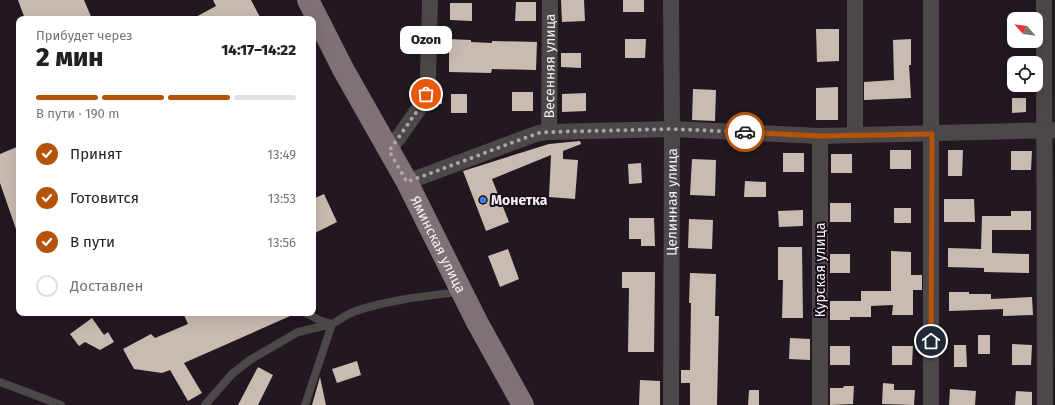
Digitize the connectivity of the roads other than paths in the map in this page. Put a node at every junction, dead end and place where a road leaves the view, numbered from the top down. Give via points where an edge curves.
1 (308, 0) edge
2 (430, 0) edge
3 (550, 0) edge
4 (671, 0) edge
5 (855, 0) edge
6 (931, 0) edge
7 (1044, 0) edge
8 (672, 129) junction
9 (1050, 131) edge
10 (549, 132) junction
11 (932, 134) junction
12 (855, 135) junction
13 (820, 136) junction
14 (389, 151) junction
15 (407, 182) junction
16 (462, 291) junction
17 (312, 316) edge
18 (332, 324) junction
19 (0, 382) edge
20 (61, 405) edge
21 (205, 405) edge
22 (305, 405) edge
23 (523, 405) edge
24 (671, 405) edge
25 (820, 405) edge
26 (931, 405) edge
27 (1045, 405) edge

1 - 14 main road, Яминская улица
2 - 14 street via 426,94 420,107
3 - 10 street, Весенняя улица
4 - 8 street, Целинная улица
5 - 12 street
6 - 11 street
7 - 9 street
8 - 10 street
8 - 13 street
8 - 24 street, Целинная улица
9 - 11 street
9 - 27 street
10 - 15 street via 539,133
11 - 12 street
11 - 26 street
12 - 13 street
13 - 25 street, Курская улица
14 - 15 main road, Яминская улица
15 - 16 main road, Яминская улица
16 - 18 lane via 366,308 352,312
16 - 23 main road, Яминская улица
17 - 18 lane
18 - 21 lane via 298,332 250,360 232,374
18 - 22 lane
19 - 20 lane

